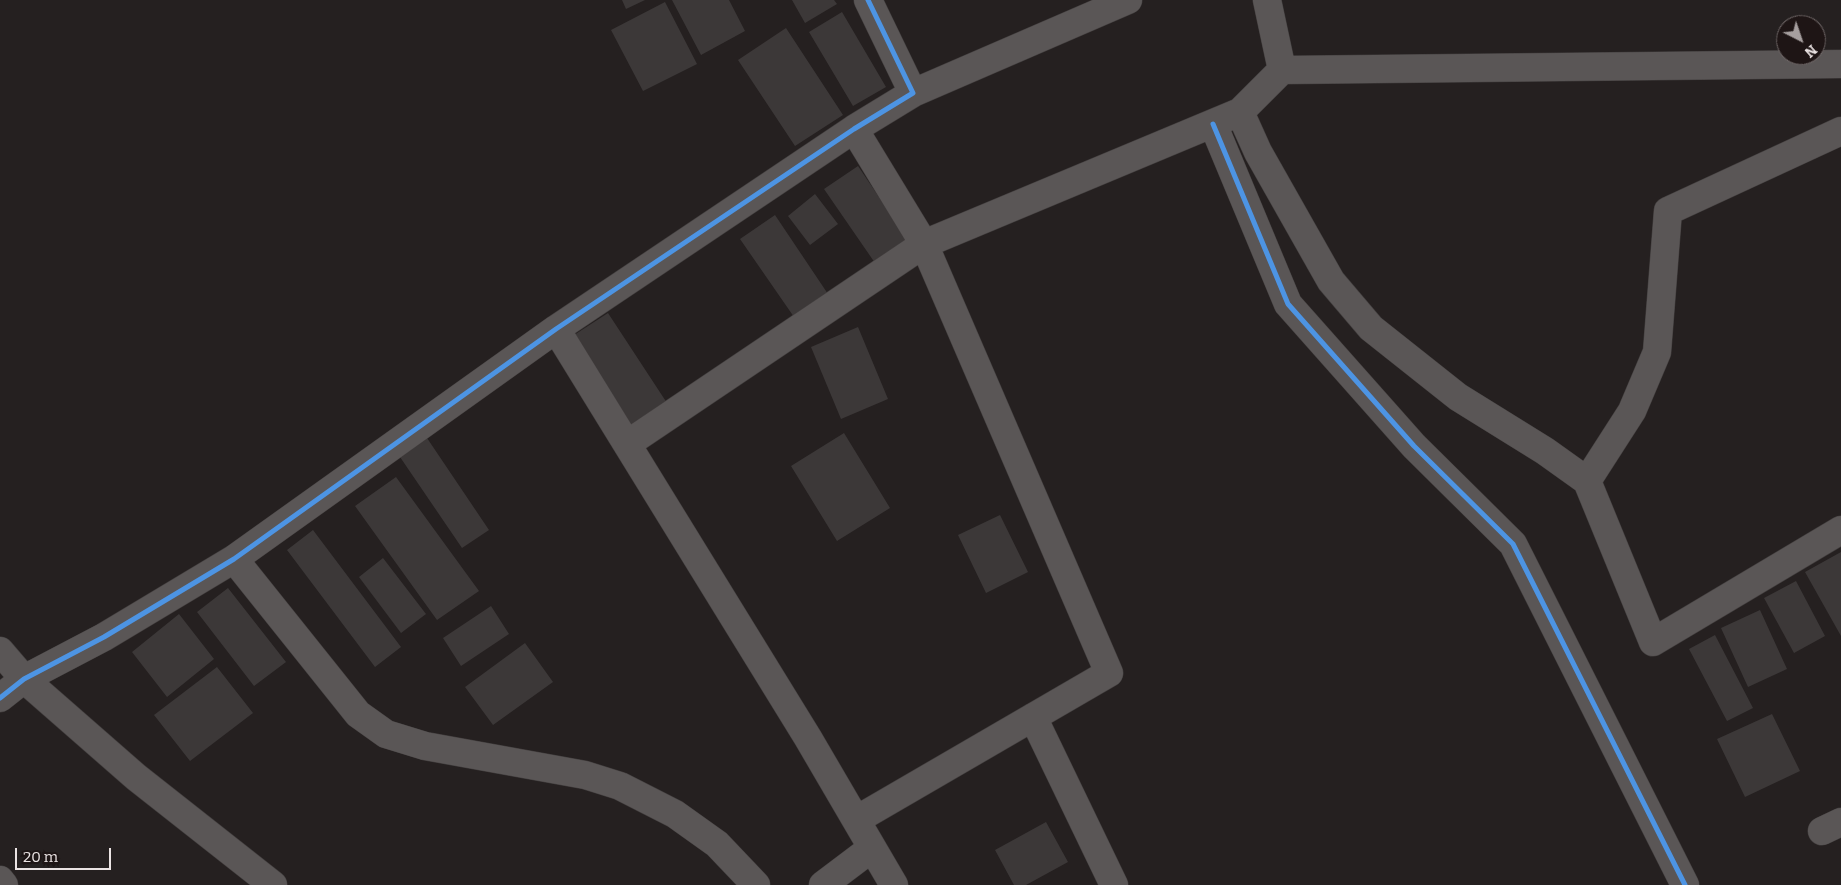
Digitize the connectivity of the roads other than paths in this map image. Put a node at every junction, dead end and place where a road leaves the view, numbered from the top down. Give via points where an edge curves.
1 (868, 0) edge
2 (1128, 0) edge
3 (1267, 0) edge
4 (1841, 64) edge
5 (1282, 70) junction
6 (913, 93) junction
7 (1240, 112) junction
8 (1213, 124) junction
9 (854, 129) junction
10 (1841, 131) edge
11 (924, 244) junction
12 (556, 329) junction
13 (627, 444) junction
14 (1587, 481) junction
15 (1841, 530) edge
16 (234, 559) junction
17 (0, 651) edge
18 (24, 679) junction
19 (0, 698) edge
20 (1034, 717) junction
21 (856, 820) junction
22 (872, 848) junction
23 (0, 880) edge
24 (4, 885) edge
25 (274, 885) edge
26 (756, 885) edge
27 (823, 885) edge
28 (894, 885) edge
29 (1114, 885) edge
30 (1685, 885) edge

1 - 6 street
2 - 6 street
3 - 5 street
4 - 5 street
5 - 7 street
6 - 9 street
7 - 8 street
7 - 14 street via 1258,152 1331,281 1371,328 1458,397
8 - 11 street
8 - 30 street via 1288,304 1414,446 1513,544
9 - 11 street
9 - 12 street
10 - 14 street via 1668,211 1657,352 1632,411
11 - 13 street
11 - 20 street via 1109,673
12 - 13 street
12 - 16 street
13 - 21 street
14 - 15 street via 1653,642
16 - 18 street via 104,637
16 - 26 street via 358,714 386,734 424,746 585,775 620,786 675,814 716,844
17 - 18 street
18 - 19 street
18 - 25 street via 143,783
20 - 21 street
20 - 29 street
21 - 22 street
22 - 27 street
22 - 28 street
23 - 24 street

